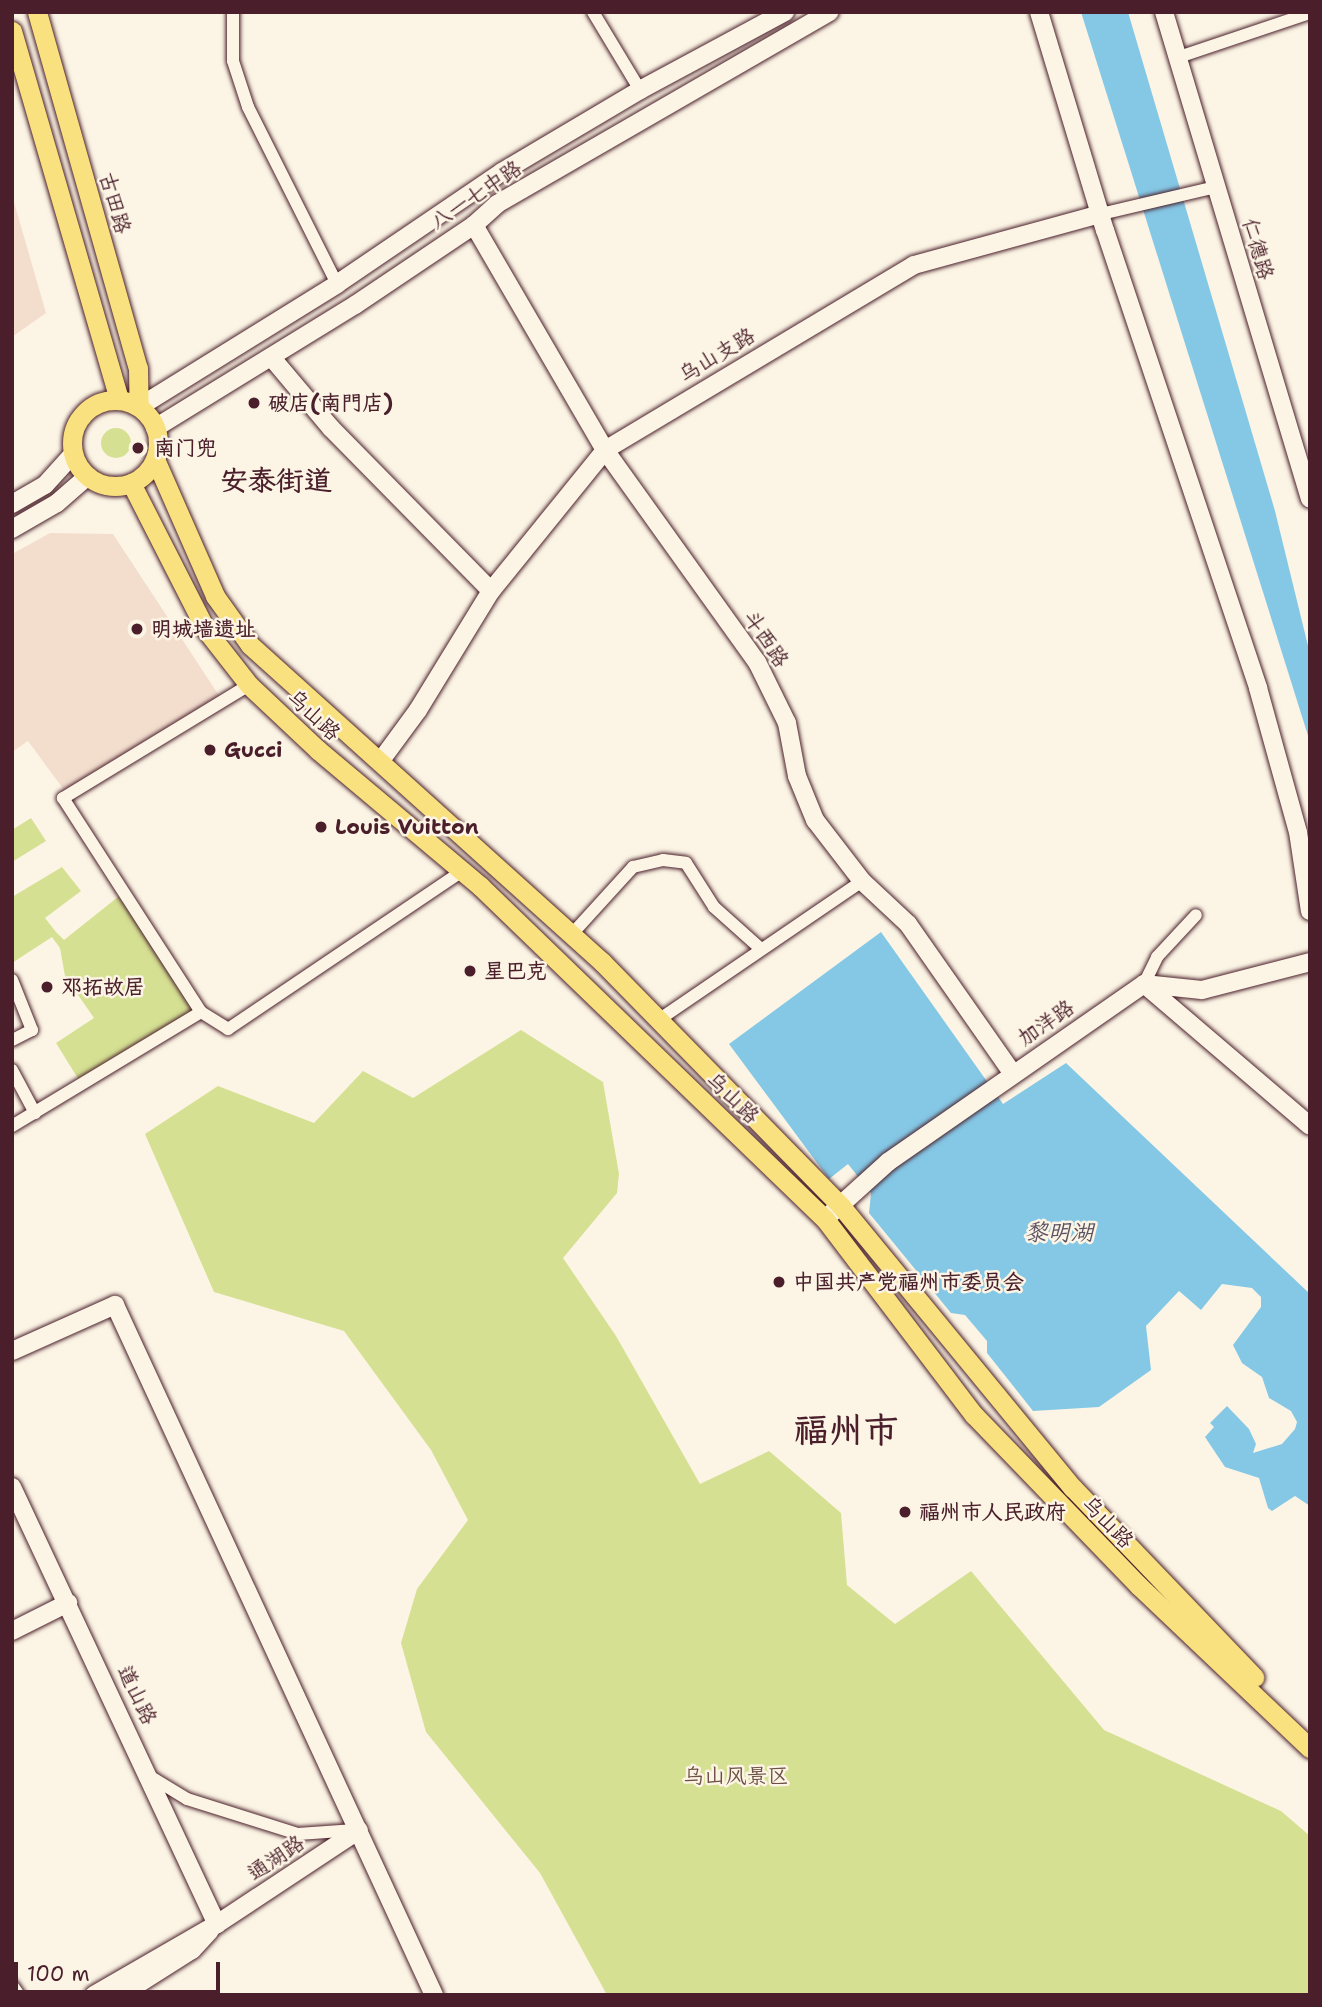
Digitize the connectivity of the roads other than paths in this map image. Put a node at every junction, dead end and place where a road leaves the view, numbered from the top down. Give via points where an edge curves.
1 (37, 12) edge
2 (233, 12) edge
3 (593, 12) edge
4 (785, 12) edge
5 (830, 12) edge
6 (1039, 12) edge
7 (1164, 12) edge
8 (1310, 13) edge
9 (12, 31) edge
10 (1179, 57) junction
11 (640, 90) junction
12 (1216, 187) junction
13 (1101, 214) junction
14 (474, 225) junction
15 (337, 284) junction
16 (272, 358) junction
17 (119, 400) junction
18 (139, 407) junction
19 (155, 428) junction
20 (605, 450) junction
21 (74, 453) junction
22 (155, 459) junction
23 (88, 476) junction
24 (131, 483) junction
25 (1310, 499) edge
26 (12, 504) edge
27 (12, 529) edge
28 (491, 591) junction
29 (249, 685) junction
30 (382, 759) junction
31 (462, 871) junction
32 (862, 881) junction
33 (1310, 911) edge
34 (1196, 915) dead end
35 (572, 934) junction
36 (761, 949) junction
37 (1310, 962) edge
38 (12, 980) edge
39 (1144, 984) junction
40 (201, 1012) junction
41 (657, 1021) junction
42 (12, 1040) edge
43 (12, 1070) edge
44 (1013, 1074) junction
45 (35, 1113) junction
46 (12, 1126) edge
47 (1310, 1126) edge
48 (841, 1206) junction
49 (825, 1219) junction
50 (12, 1352) edge
51 (12, 1487) edge
52 (68, 1603) junction
53 (12, 1632) edge
54 (1310, 1731) edge
55 (1310, 1748) edge
56 (152, 1777) junction
57 (359, 1830) junction
58 (217, 1924) junction
59 (12, 1985) edge
60 (19, 1995) edge
61 (94, 1995) edge
62 (121, 1995) edge
63 (434, 1995) edge

1 - 18 main road, 古田路 via 138,368
2 - 15 street via 233,61 248,107
3 - 11 street
4 - 11 street, 八一七中路
5 - 14 street, 八一七中路 via 619,130 497,204
6 - 13 street
7 - 10 street, 仁德路
8 - 10 street
9 - 17 main road
10 - 12 street, 仁德路
11 - 15 street, 八一七中路 via 502,172
12 - 13 street, 乌山支路
12 - 25 street, 仁德路
13 - 20 street, 乌山支路 via 914,265
13 - 33 street via 1268,719 1298,832
14 - 16 street, 八一七中路
14 - 20 street, 斗西路
15 - 18 street, 八一七中路
16 - 19 street, 八一七中路
16 - 28 street via 331,428
17 - 18 main road
17 - 21 main road via 93,406 83,415 73,440
18 - 19 main road
19 - 22 main road
20 - 28 street, 乌山支路
20 - 32 street, 斗西路 via 757,662 787,723 805,800
21 - 23 main road
21 - 26 street via 45,485
22 - 24 main road
22 - 30 main road, 乌山路 via 215,597 250,645
23 - 24 main road via 108,485
23 - 27 street via 57,502
24 - 29 main road, 乌山路 via 206,630
28 - 30 street, 乌山支路 via 418,710
29 - 31 main road, 乌山路
29 - 40 street via 63,798
30 - 35 main road, 乌山路
31 - 40 street via 228,1029
31 - 49 main road, 乌山路
32 - 36 street
32 - 44 street, 斗西路 via 908,924
34 - 39 street via 1157,957
35 - 36 street via 633,867 663,860 686,863 714,908
35 - 41 main road, 乌山路
36 - 41 street
37 - 39 street via 1202,990
38 - 42 street via 32,1030
39 - 44 street, 加洋路
39 - 47 street
40 - 45 street
41 - 48 main road, 乌山路
43 - 45 street
44 - 48 street, 加洋路 via 863,1181
45 - 46 street
48 - 49 street, 加洋路
48 - 54 main road, 乌山路 via 1073,1488
49 - 55 main road, 乌山路 via 975,1415 1139,1586
50 - 57 street via 115,1305
51 - 52 street, 道山路
52 - 53 street
52 - 56 street, 道山路
56 - 57 street via 187,1800 298,1834
56 - 58 street, 道山路
57 - 58 street, 通湖路
57 - 63 street
58 - 61 street, 通湖路
58 - 62 street, 通湖路 via 192,1950
59 - 60 street

